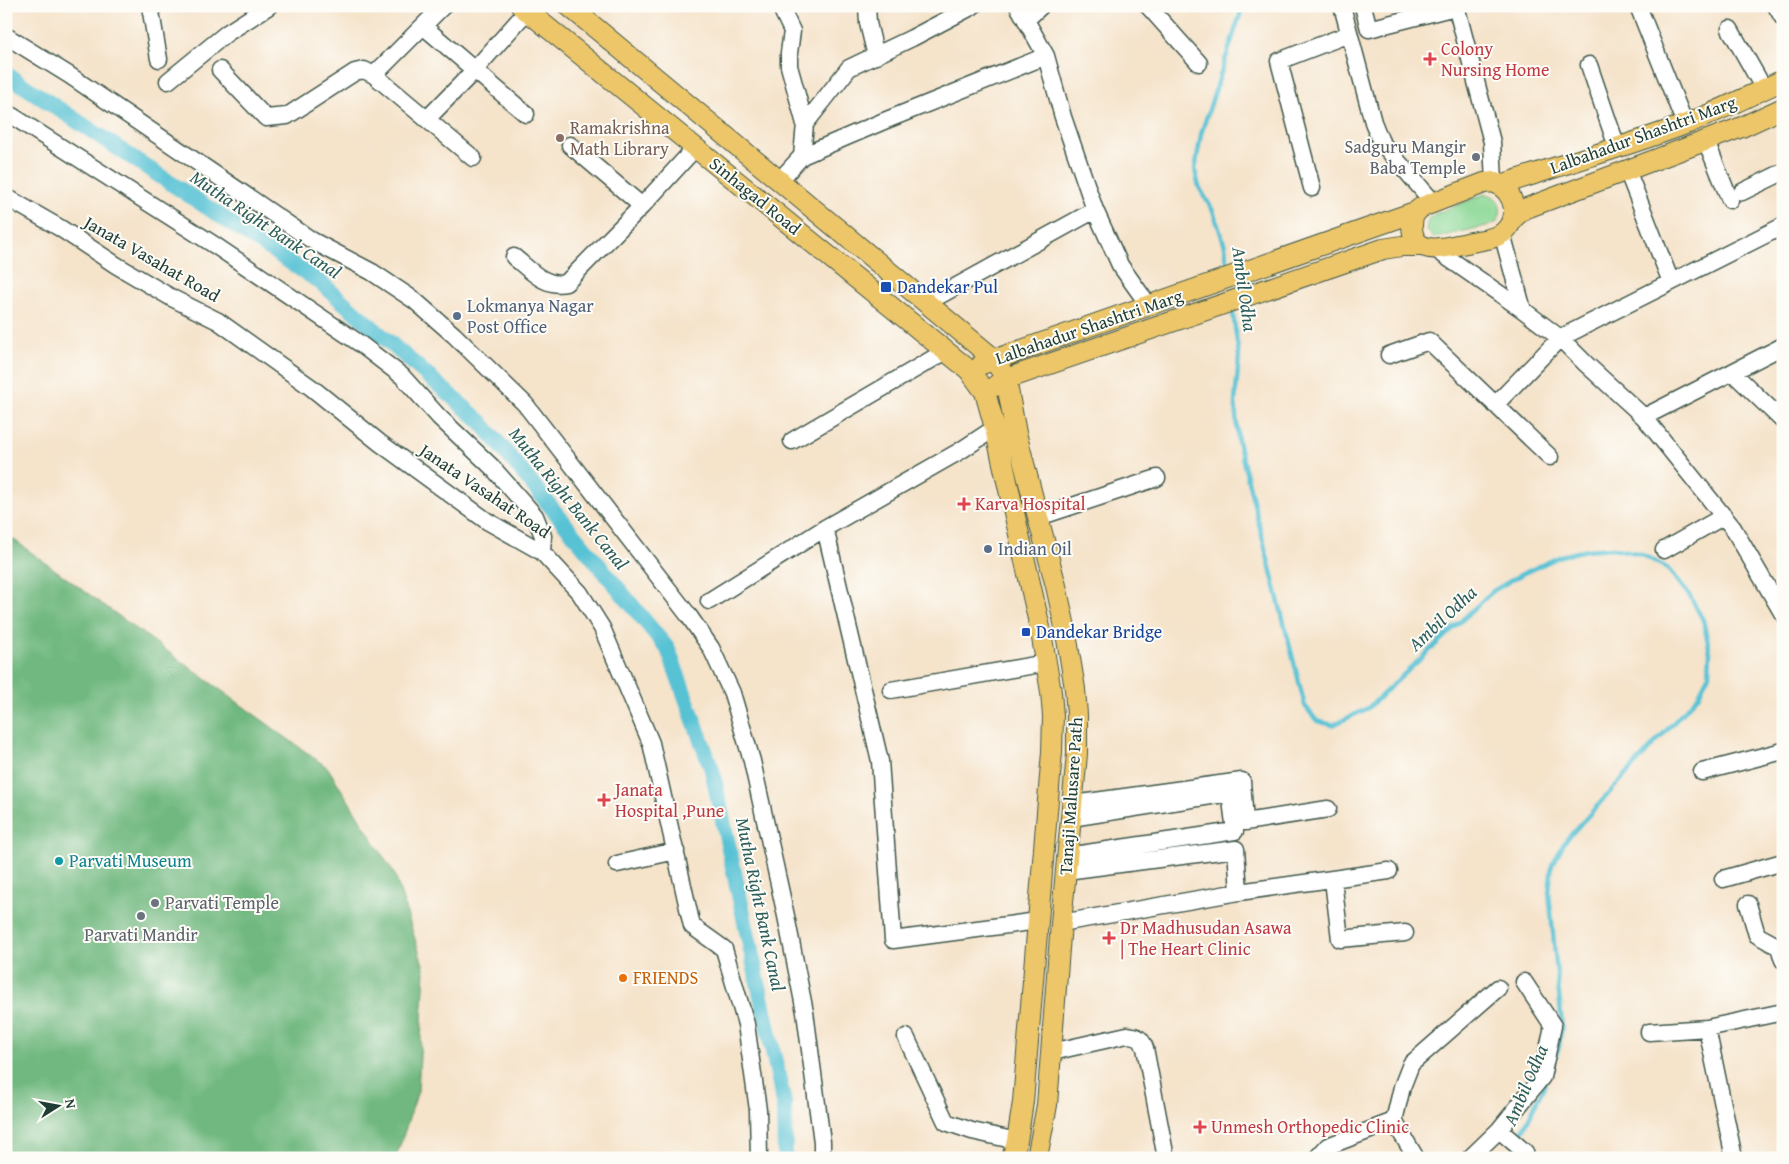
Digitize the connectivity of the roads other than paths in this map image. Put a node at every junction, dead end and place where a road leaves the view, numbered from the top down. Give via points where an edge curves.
1 (150, 6) edge
2 (269, 6) edge
3 (444, 6) edge
4 (569, 6) edge
5 (780, 6) edge
6 (867, 6) edge
7 (973, 6) edge
8 (1041, 6) edge
9 (1148, 6) edge
10 (1342, 6) edge
11 (1363, 6) edge
12 (1457, 6) edge
13 (1638, 6) edge
14 (1776, 6) edge
15 (524, 9) edge
16 (1022, 13) edge
17 (1783, 18) edge
18 (423, 26) junction
19 (1730, 29) dead end
20 (1349, 34) junction
21 (6, 36) edge
22 (876, 56) junction
23 (1046, 56) junction
24 (159, 59) dead end
25 (1199, 64) dead end
26 (1589, 65) dead end
27 (220, 70) dead end
28 (475, 70) junction
29 (374, 75) junction
30 (1783, 80) edge
31 (168, 81) dead end
32 (1764, 89) junction
33 (1783, 108) edge
34 (6, 112) edge
35 (526, 114) dead end
36 (427, 119) junction
37 (805, 124) junction
38 (1685, 124) junction
39 (1706, 141) junction
40 (570, 145) dead end
41 (1617, 147) junction
42 (696, 148) junction
43 (802, 156) junction
44 (473, 158) dead end
45 (759, 164) junction
46 (1627, 170) junction
47 (1783, 172) edge
48 (779, 181) junction
49 (1497, 184) junction
50 (743, 186) junction
51 (1312, 188) dead end
52 (6, 197) edge
53 (1433, 202) junction
54 (642, 206) junction
55 (1095, 210) junction
56 (1415, 212) junction
57 (1507, 226) junction
58 (1783, 226) edge
59 (1429, 248) junction
60 (514, 257) dead end
61 (1671, 282) junction
62 (926, 303) junction
63 (1149, 306) junction
64 (1523, 310) junction
65 (1560, 338) junction
66 (1783, 346) edge
67 (946, 351) junction
68 (1390, 355) dead end
69 (994, 359) junction
70 (969, 370) junction
71 (1732, 372) junction
72 (1006, 380) junction
73 (984, 391) junction
74 (1495, 405) junction
75 (1644, 417) junction
76 (1783, 422) edge
77 (994, 428) junction
78 (792, 441) dead end
79 (1550, 457) dead end
80 (1157, 478) dead end
81 (1724, 516) junction
82 (1039, 517) junction
83 (825, 528) junction
84 (1664, 550) dead end
85 (542, 552) junction
86 (1056, 586) junction
87 (1032, 592) junction
88 (709, 602) dead end
89 (1783, 614) edge
90 (1046, 663) junction
91 (891, 690) dead end
92 (1783, 752) edge
93 (1702, 772) dead end
94 (1328, 809) dead end
95 (1072, 811) junction
96 (676, 851) junction
97 (1783, 862) edge
98 (617, 864) dead end
99 (1067, 864) junction
100 (1389, 871) dead end
101 (1722, 879) dead end
102 (1333, 880) junction
103 (1239, 892) junction
104 (1748, 904) dead end
105 (1038, 921) junction
106 (1061, 923) junction
107 (1405, 933) dead end
108 (1783, 960) edge
109 (1524, 982) dead end
110 (1498, 988) dead end
111 (1783, 1012) edge
112 (1707, 1028) junction
113 (1649, 1032) dead end
114 (906, 1038) dead end
115 (1052, 1052) junction
116 (1394, 1122) junction
117 (1504, 1135) junction
118 (1014, 1149) edge
119 (1526, 1155) edge
120 (759, 1158) edge
121 (822, 1158) edge
122 (1037, 1158) edge
123 (1166, 1158) edge
124 (1317, 1158) edge
125 (1416, 1158) edge
126 (1470, 1158) edge
127 (1734, 1158) edge

1 - 24 street
2 - 31 street via 227,33
3 - 18 street
4 - 45 main road, Sinhagad Road
5 - 37 street via 792,31 788,66
6 - 22 street
7 - 22 street
8 - 16 street
9 - 25 street
10 - 20 street
11 - 12 street via 1369,29
12 - 49 street via 1492,142
13 - 38 street
14 - 17 street
15 - 28 street
15 - 42 main road, Sinhagad Road
16 - 23 street
18 - 28 street
18 - 29 street
19 - 32 street
20 - 51 street via 1279,61
20 - 53 street via 1381,142
21 - 121 street via 314,241 372,272 414,300 525,404 689,616 711,648 732,693 752,761 805,1012
22 - 37 street via 849,68
23 - 43 street
23 - 55 street
26 - 41 street
27 - 29 street via 266,118 287,116 355,72 364,70
28 - 35 street
28 - 36 street
29 - 36 street
30 - 32 main road, Lalbahadur Shashtri Marg
32 - 38 main road, Lalbahadur Shashtri Marg
33 - 39 main road, Lalbahadur Shashtri Marg
34 - 85 street via 216,246 402,376 535,516 543,536
36 - 44 street
37 - 43 street
38 - 41 main road, Lalbahadur Shashtri Marg
39 - 46 main road, Lalbahadur Shashtri Marg
39 - 47 street via 1736,196
40 - 54 street
41 - 49 main road, Lalbahadur Shashtri Marg
42 - 50 main road, Sinhagad Road
42 - 54 street
43 - 48 street
45 - 48 main road, Sinhagad Road
45 - 50 main road
46 - 57 main road, Lalbahadur Shashtri Marg via 1524,209
46 - 61 street
48 - 62 main road, Sinhagad Road
49 - 53 main road, Lalbahadur Shashtri Marg via 1484,183
49 - 57 main road via 1508,192 1512,200 1514,211
50 - 67 main road, Sinhagad Road
52 - 85 street, Janata Vasahat Road via 172,298 218,321 488,521
53 - 56 main road, Lalbahadur Shashtri Marg
54 - 60 street via 566,283 557,285 544,280
55 - 62 street
55 - 63 street via 1120,265
56 - 59 main road via 1413,233
56 - 63 main road, Lalbahadur Shashtri Marg
57 - 59 main road, Lalbahadur Shashtri Marg via 1492,238
57 - 64 street
58 - 61 street
59 - 64 street
59 - 72 main road, Lalbahadur Shashtri Marg via 1395,247 1368,254
61 - 65 street
62 - 69 main road, Sinhagad Road
63 - 69 main road, Lalbahadur Shashtri Marg
64 - 65 street
65 - 74 street
65 - 75 street
66 - 71 street
67 - 70 main road, Sinhagad Road
67 - 78 street
68 - 74 street via 1429,342
69 - 70 main road, Lalbahadur Shashtri Marg
69 - 72 main road, Sinhagad Road
70 - 73 main road, Sinhagad Road
71 - 75 street
71 - 76 street
72 - 73 main road, Lalbahadur Shashtri Marg
72 - 82 main road, Tanaji Malusare Path via 1016,433
73 - 77 main road, Tanaji Malusare Path
74 - 79 street
75 - 81 street
77 - 83 street
77 - 87 main road, Tanaji Malusare Path
80 - 82 street
81 - 84 street
81 - 89 street
82 - 86 main road, Tanaji Malusare Path
83 - 88 street
83 - 105 street via 880,761 893,940
85 - 96 street, Janata Vasahat Road via 580,593 602,628 652,743
86 - 87 main road
86 - 95 main road, Tanaji Malusare Path via 1077,715
87 - 90 main road, Tanaji Malusare Path
90 - 91 street
90 - 105 main road, Tanaji Malusare Path via 1053,716 1052,752
92 - 93 street
94 - 95 street via 1245,822 1242,781
95 - 99 main road, Tanaji Malusare Path
95 - 99 street via 1230,793 1235,831
96 - 98 street
96 - 120 street, Janata Vasahat Road via 692,926 724,949 746,1024 758,1110
97 - 101 street
99 - 103 street via 1236,849
99 - 106 main road, Tanaji Malusare Path
100 - 102 street
102 - 103 street
102 - 107 street via 1340,939
103 - 106 street
104 - 108 street via 1757,935 1779,947
105 - 118 main road, Tanaji Malusare Path via 1023,1102
106 - 115 main road, Tanaji Malusare Path
109 - 117 street via 1553,1026 1542,1077
110 - 116 street via 1411,1064
111 - 112 street
112 - 113 street
112 - 127 street
114 - 118 street via 946,1122
115 - 122 main road, Tanaji Malusare Path
115 - 123 street via 1128,1035 1142,1039
116 - 124 street via 1328,1146
116 - 125 street
117 - 119 street
117 - 126 street

